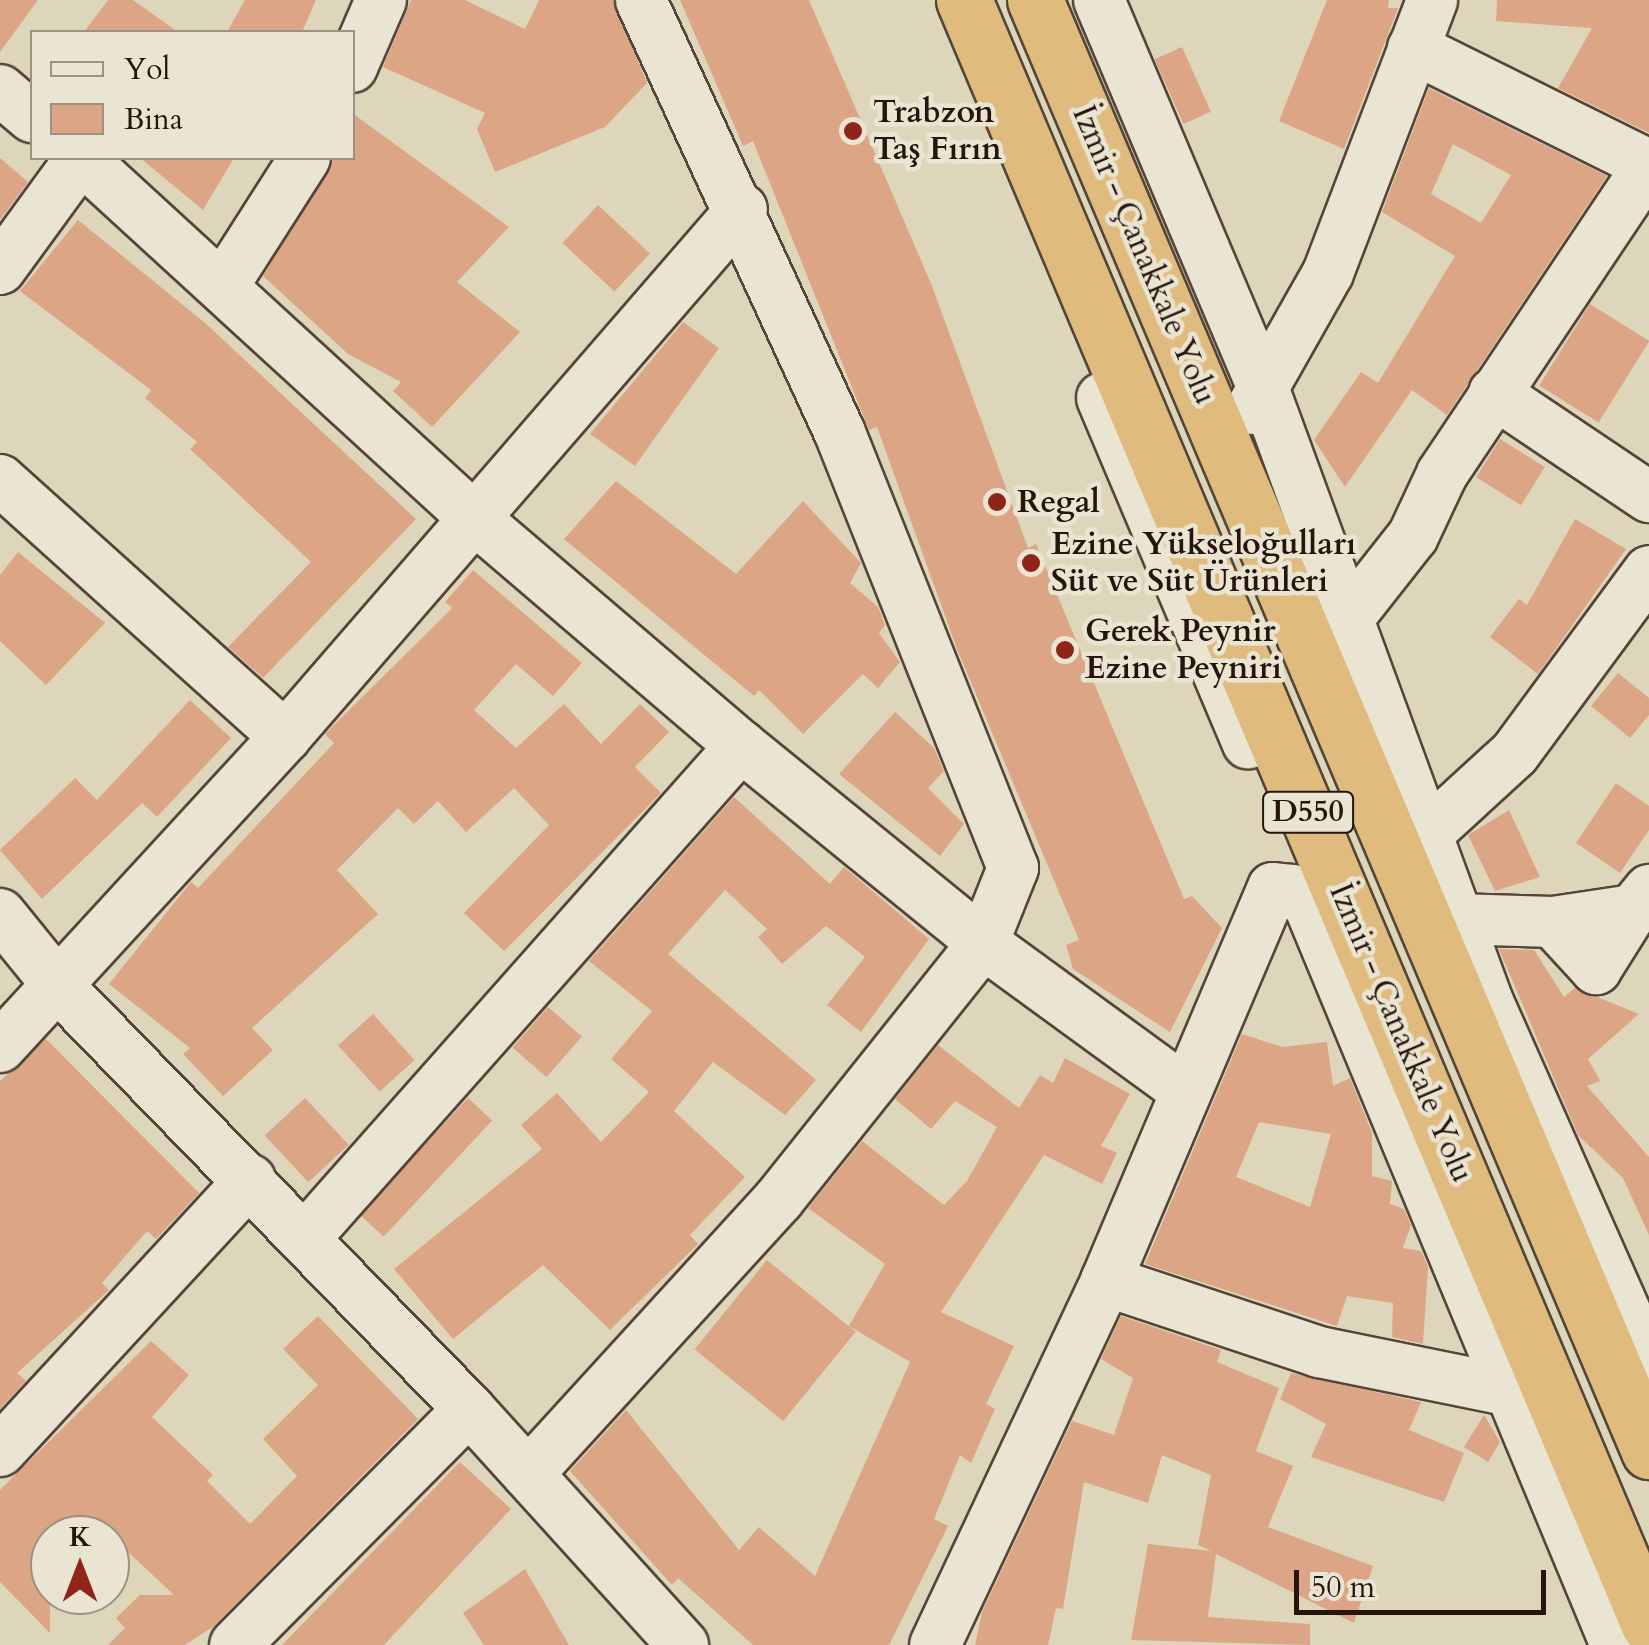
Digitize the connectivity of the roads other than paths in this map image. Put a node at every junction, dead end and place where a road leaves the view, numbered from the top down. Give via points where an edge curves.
1 (381, 0) edge
2 (642, 0) edge
3 (939, 0) edge
4 (964, 0) edge
5 (1035, 0) edge
6 (1099, 0) edge
7 (1432, 0) edge
8 (1412, 48) junction
9 (355, 60) edge
10 (0, 90) edge
11 (30, 116) edge
12 (80, 160) edge
13 (83, 160) edge
14 (305, 160) edge
15 (1649, 165) edge
16 (742, 209) junction
17 (0, 269) edge
18 (223, 286) junction
19 (1264, 390) junction
20 (1494, 392) junction
21 (1225, 446) junction
22 (0, 480) edge
23 (1649, 497) edge
24 (474, 518) junction
25 (1649, 571) edge
26 (1328, 630) junction
27 (285, 737) junction
28 (741, 746) junction
29 (1409, 829) junction
30 (1309, 849) junction
31 (1641, 900) edge
32 (1309, 905) junction
33 (0, 914) edge
34 (1454, 919) junction
35 (983, 943) junction
36 (61, 988) junction
37 (0, 1047) edge
38 (1186, 1091) junction
39 (250, 1180) junction
40 (304, 1239) junction
41 (1106, 1282) junction
42 (1649, 1366) edge
43 (1510, 1391) junction
44 (468, 1409) junction
45 (1649, 1450) edge
46 (0, 1451) edge
47 (528, 1474) junction
48 (1649, 1625) edge
49 (653, 1635) edge
50 (234, 1645) edge
51 (935, 1645) edge
52 (1616, 1645) edge

1 - 9 street
2 - 16 street
3 - 30 street
4 - 30 highway, İzmir - Çanakkale Yolu / D550
5 - 21 highway, İzmir - Çanakkale Yolu / D550
6 - 19 street
7 - 8 street
8 - 15 street
8 - 19 street via 1328,273
10 - 11 street
12 - 17 street
13 - 18 street
14 - 18 street
15 - 20 street
16 - 24 street
16 - 35 street via 996,812 1014,868
18 - 24 street
19 - 21 street
19 - 26 street
20 - 23 street
20 - 26 street via 1442,474 1414,536
21 - 26 highway, İzmir - Çanakkale Yolu / D550
22 - 27 street
24 - 27 street
24 - 28 street
25 - 29 street via 1515,753
26 - 29 highway, İzmir - Çanakkale Yolu / D550
27 - 36 street
28 - 35 street
28 - 40 street
29 - 34 street
29 - 45 highway, İzmir - Çanakkale Yolu / D550
30 - 32 street
30 - 48 highway, İzmir - Çanakkale Yolu / D550
31 - 34 street via 1553,922
32 - 38 street via 1292,890 1273,888
32 - 43 street
33 - 36 street
34 - 42 street
35 - 38 street
35 - 47 street via 779,1200
36 - 37 street
36 - 39 street
38 - 41 street
39 - 40 street
39 - 46 street
40 - 44 street
41 - 43 street via 1319,1352
41 - 51 street
43 - 52 street
44 - 47 street
44 - 50 street
47 - 49 street

